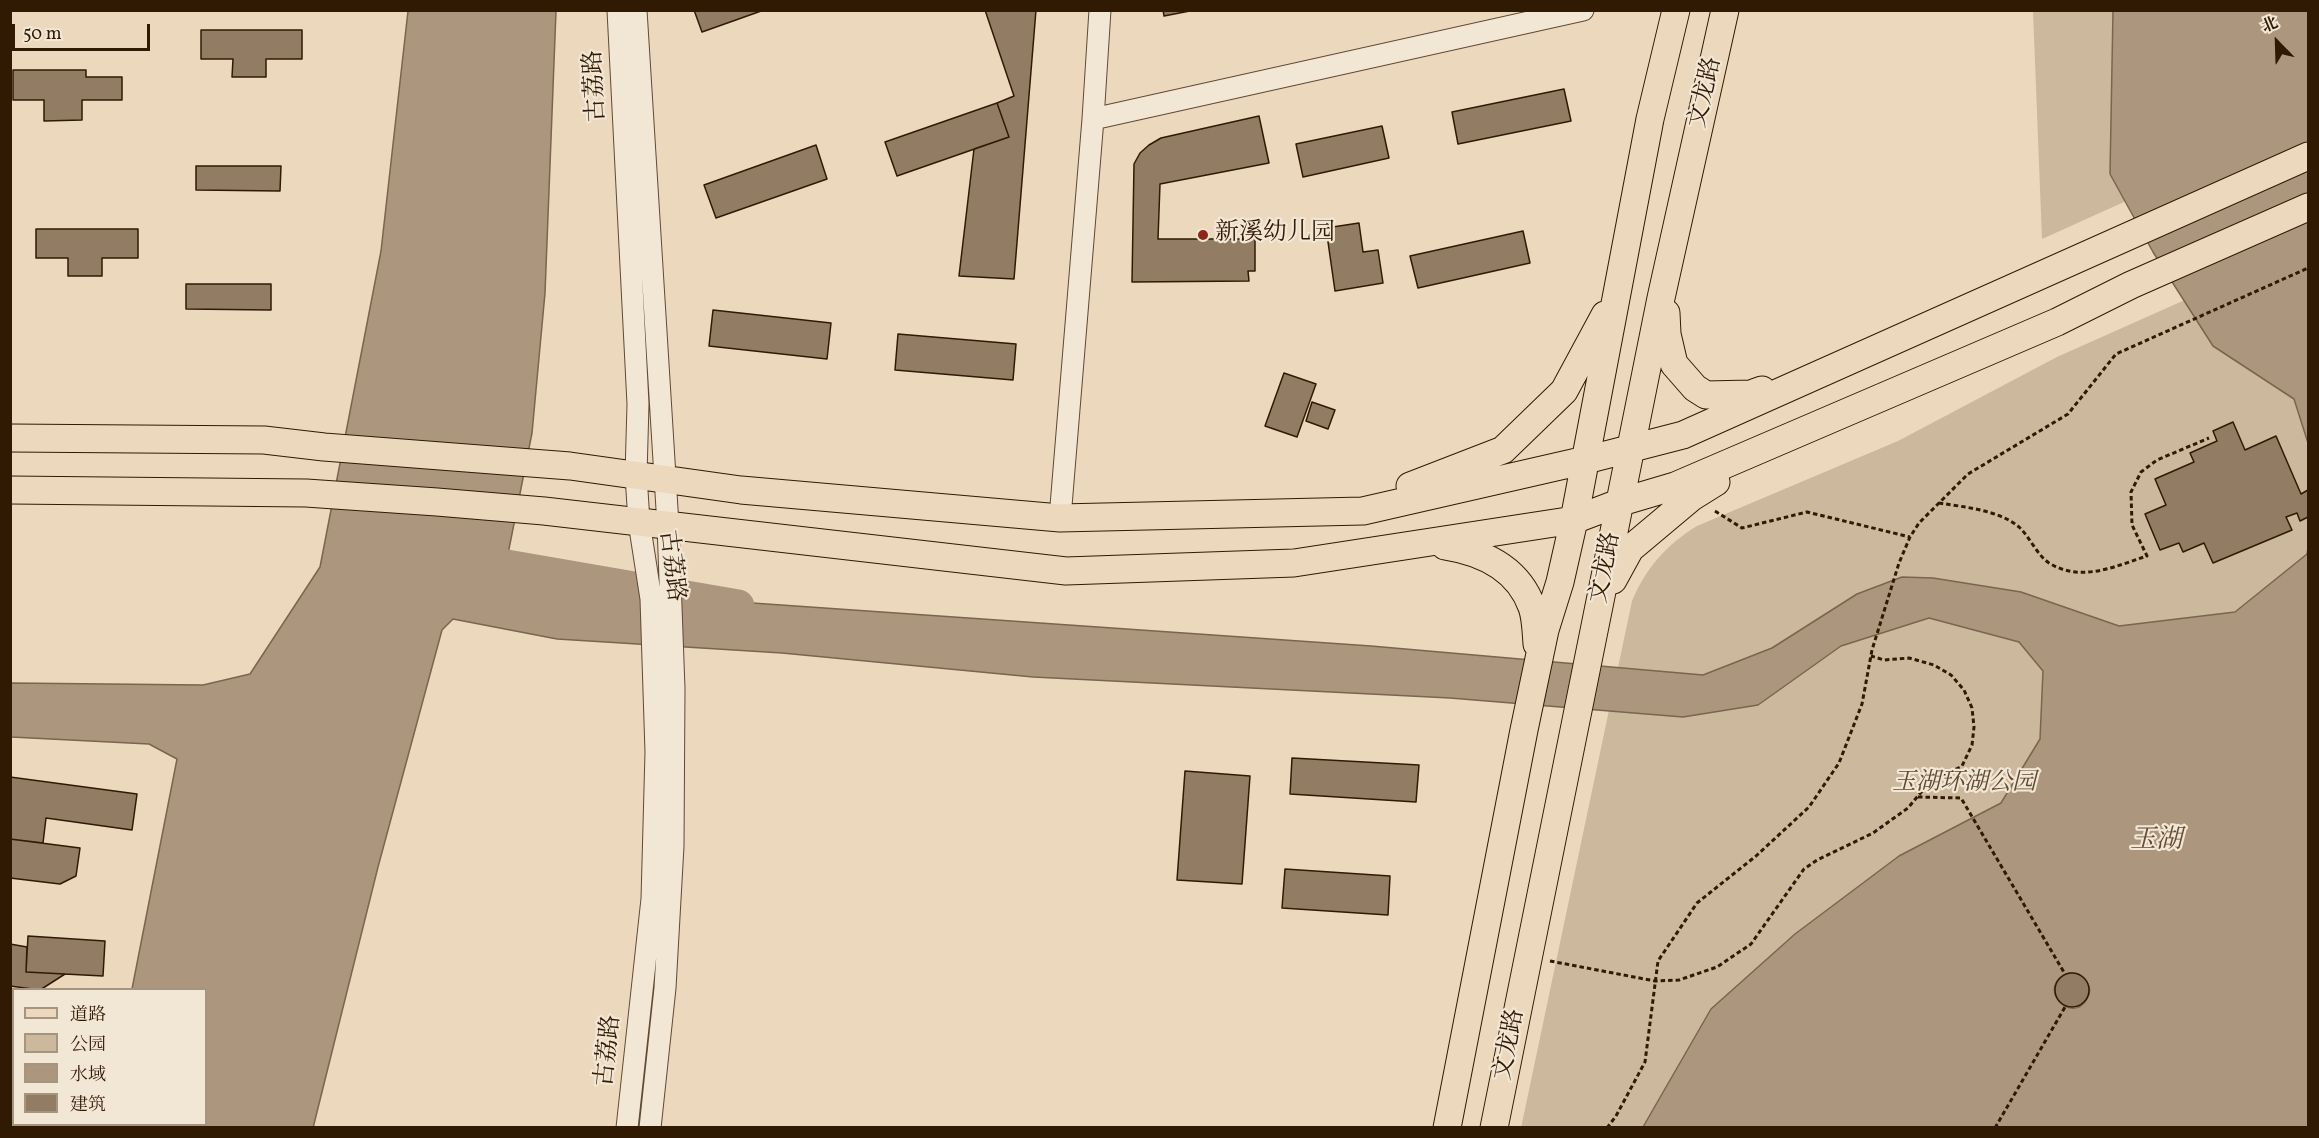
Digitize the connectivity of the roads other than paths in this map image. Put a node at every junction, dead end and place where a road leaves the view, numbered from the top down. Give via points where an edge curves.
1 (618, 10) edge
2 (636, 10) edge
3 (1100, 10) edge
4 (1582, 10) edge
5 (1676, 10) edge
6 (1725, 10) edge
7 (1093, 119) junction
8 (2308, 156) edge
9 (2308, 207) edge
10 (1665, 281) junction
11 (1618, 290) junction
12 (1890, 343) junction
13 (1803, 431) junction
14 (10, 438) edge
15 (1632, 447) junction
16 (1586, 460) junction
17 (636, 475) junction
18 (665, 479) junction
19 (10, 490) edge
20 (1621, 502) junction
21 (1295, 512) junction
22 (1060, 518) junction
23 (1574, 520) junction
24 (639, 522) junction
25 (668, 525) junction
26 (1426, 543) junction
27 (1600, 605) junction
28 (1539, 658) junction
29 (627, 1128) edge
30 (650, 1128) edge
31 (1447, 1128) edge
32 (1494, 1128) edge

1 - 17 street, 古荔路 via 638,404
2 - 18 street, 古荔路
3 - 7 street
4 - 7 street
5 - 11 main road, 文龙路 via 1650,119
6 - 10 main road, 文龙路
7 - 22 street
8 - 12 main road
9 - 13 main road via 2057,322
10 - 12 main road via 1667,334 1674,364 1706,395 1751,394
10 - 15 main road, 文龙路
11 - 16 main road, 文龙路
11 - 21 main road via 1564,391 1503,450 1408,487
12 - 15 main road via 1683,435
13 - 20 main road via 1675,486
13 - 27 main road via 1692,497 1630,549
14 - 17 main road via 264,440
15 - 16 main road
15 - 20 main road, 文龙路
16 - 21 main road via 1363,511
16 - 23 main road, 文龙路
17 - 18 main road
17 - 24 street, 古荔路
18 - 22 main road via 741,490
18 - 25 street, 古荔路
19 - 24 main road via 322,494
20 - 23 main road
20 - 27 main road, 文龙路
21 - 22 main road
23 - 26 main road
23 - 28 main road, 文龙路
24 - 25 main road
24 - 29 street, 古荔路 via 651,599 656,752 652,899
25 - 26 main road via 1066,571 1294,563
25 - 30 street, 古荔路 via 674,689 673,846 665,988
26 - 28 main road via 1471,550 1500,564 1520,583 1533,608
27 - 32 main road, 文龙路
28 - 31 main road, 文龙路

